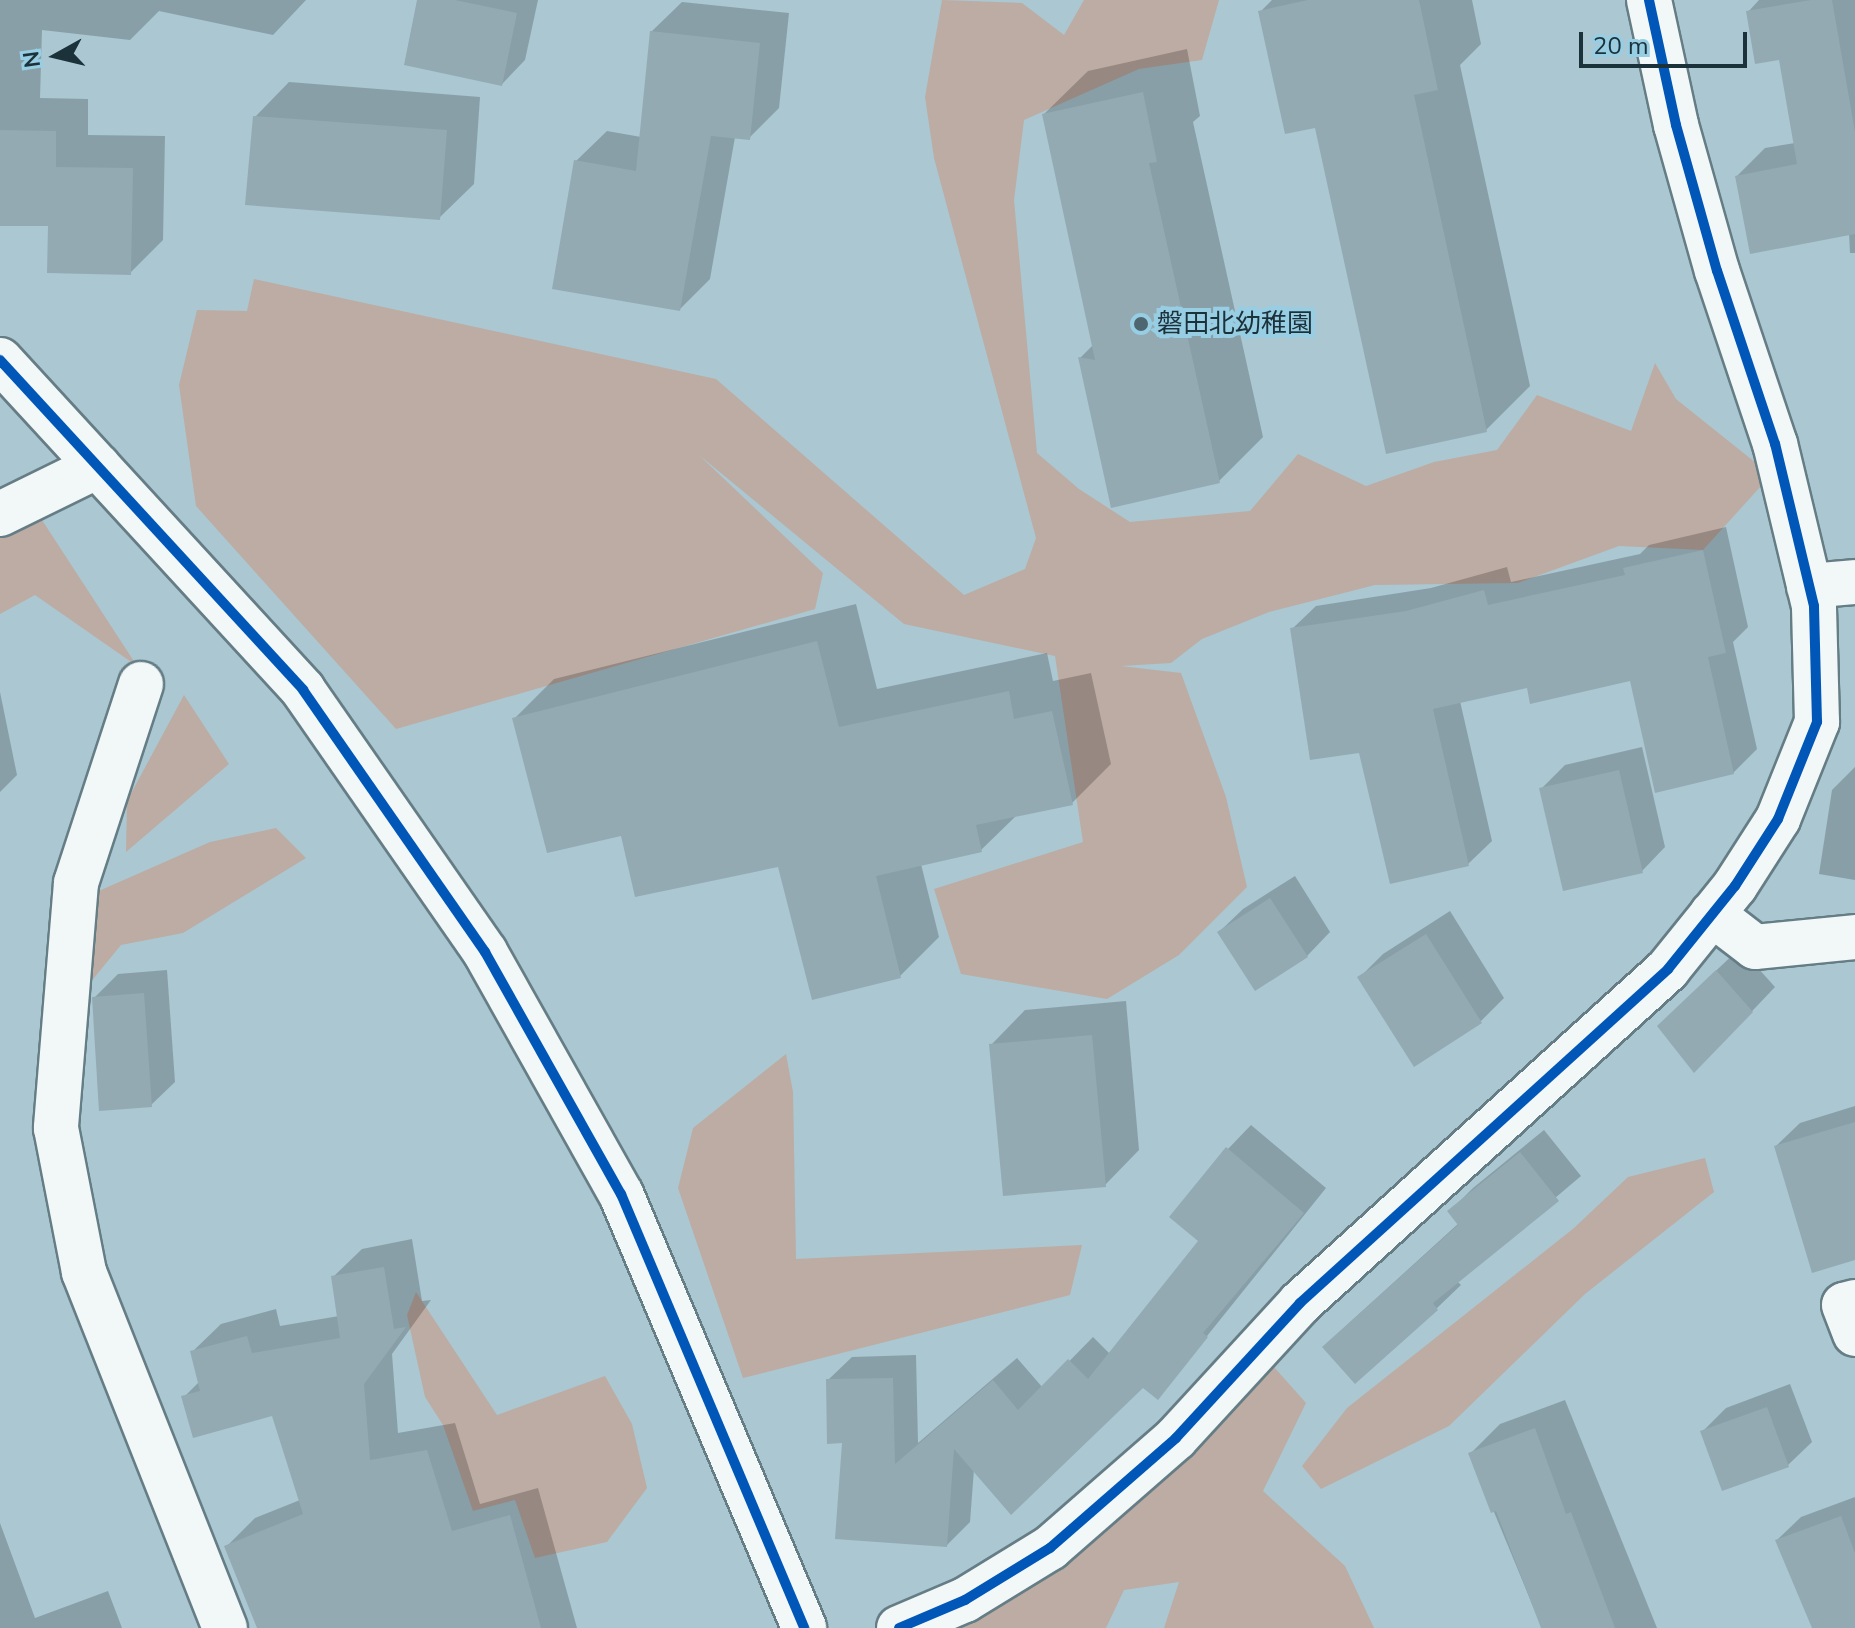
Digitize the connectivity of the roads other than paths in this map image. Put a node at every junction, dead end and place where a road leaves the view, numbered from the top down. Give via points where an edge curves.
1 (1649, 0) edge
2 (0, 360) edge
3 (98, 466) junction
4 (0, 514) edge
5 (1855, 582) edge
6 (1809, 586) junction
7 (141, 684) dead end
8 (1712, 914) junction
9 (1855, 937) edge
10 (1855, 1302) edge
11 (1855, 1334) edge
12 (225, 1628) edge
13 (804, 1628) edge
14 (899, 1628) edge

1 - 6 street via 1676,125 1775,444
2 - 3 street
3 - 4 street
3 - 13 street via 303,690 485,952 621,1194
5 - 6 street
6 - 8 street via 1817,722 1778,819
7 - 12 street via 76,883 56,1128 84,1272
8 - 9 street via 1755,947
8 - 14 street via 1668,969 1300,1303 1176,1438 1050,1548 965,1600
10 - 11 street via 1844,1305

